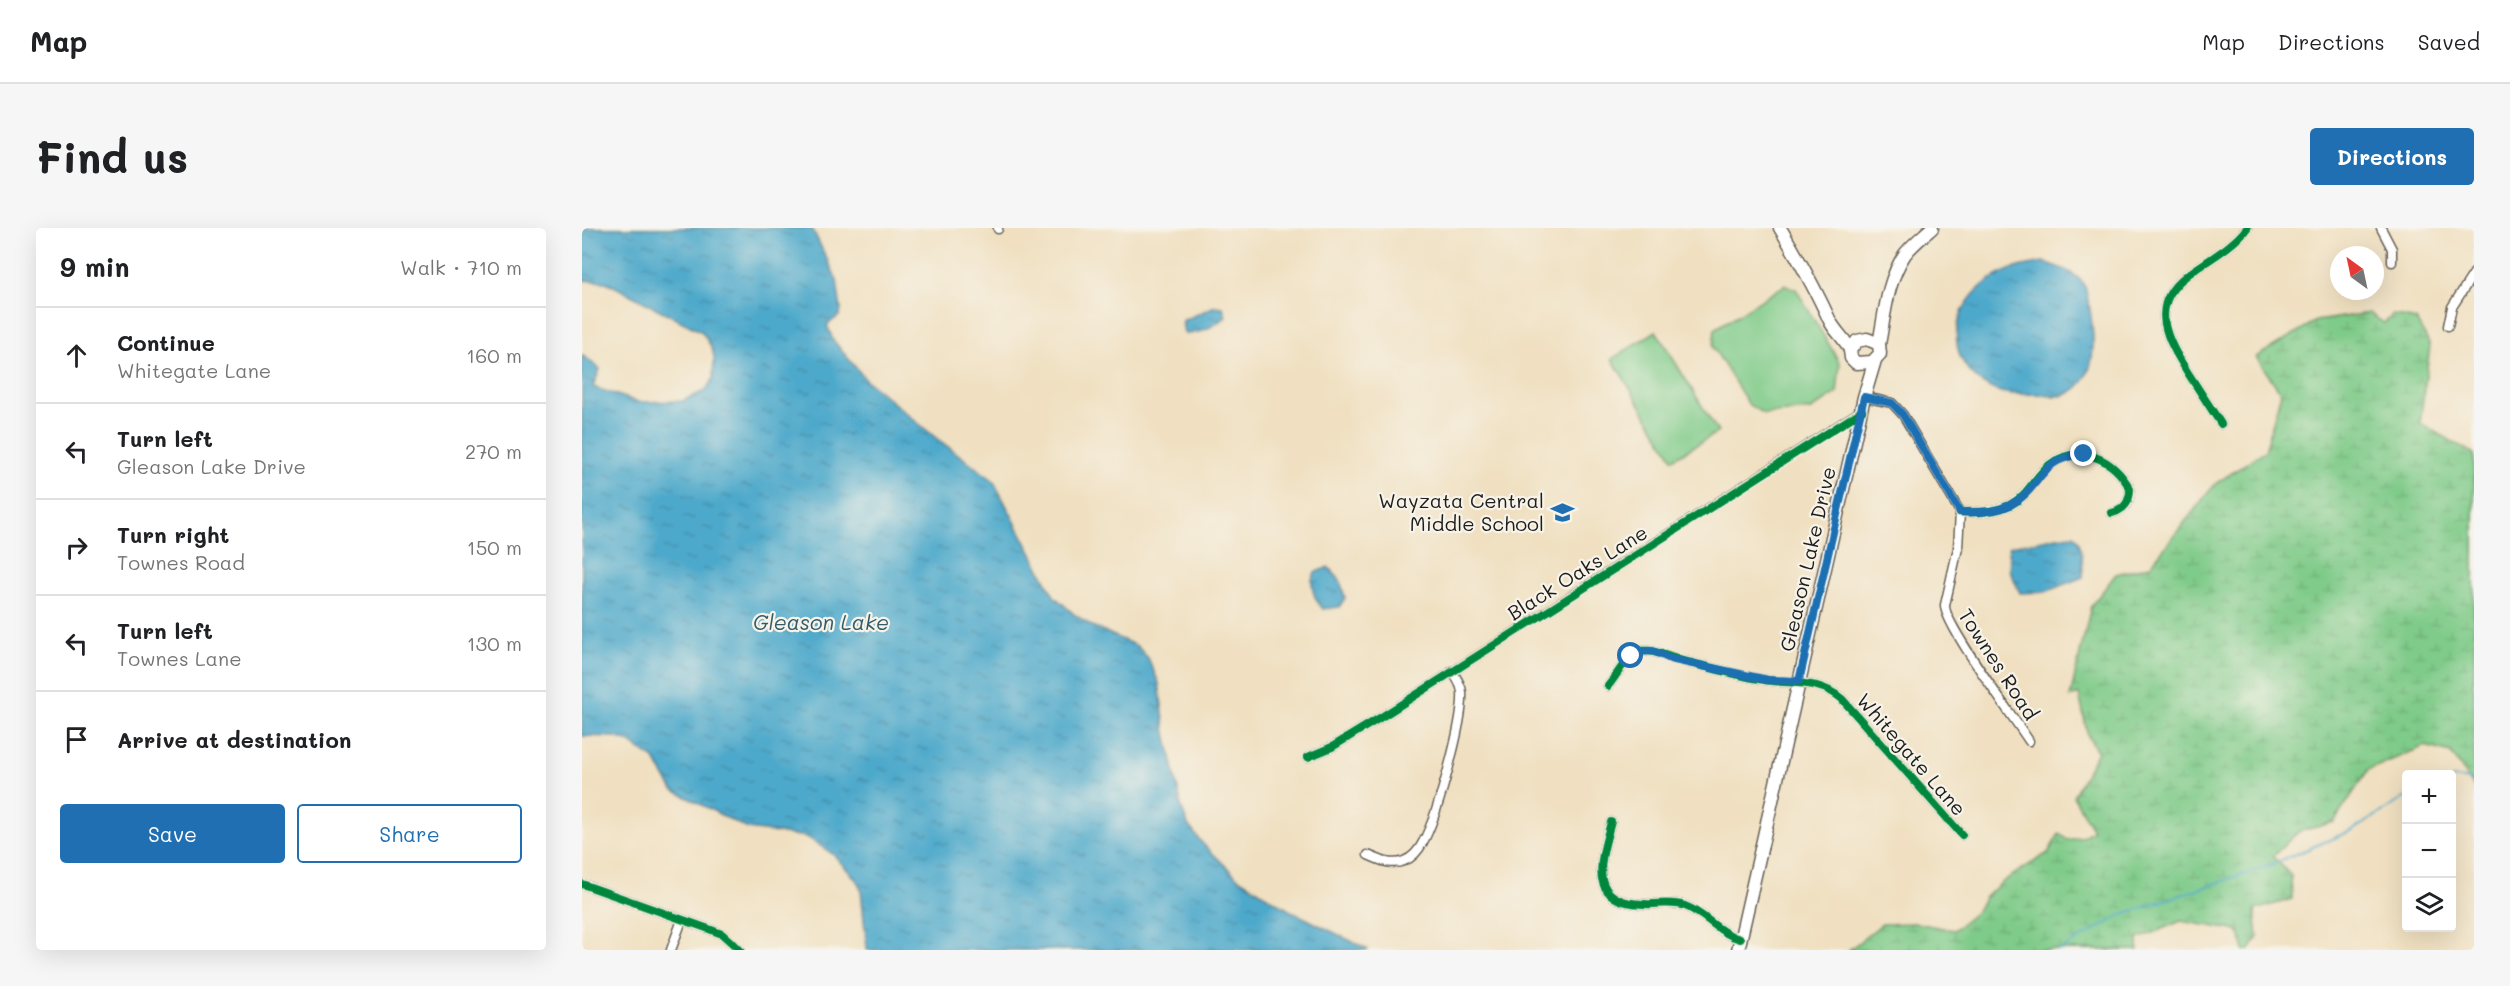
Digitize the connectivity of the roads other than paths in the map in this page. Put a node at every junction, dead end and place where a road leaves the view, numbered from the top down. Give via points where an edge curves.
1 (1780, 228) edge
2 (1932, 228) edge
3 (2247, 228) edge
4 (2380, 228) edge
5 (2392, 262) dead end
6 (2474, 273) edge
7 (2448, 326) dead end
8 (1875, 342) junction
9 (1854, 346) junction
10 (1875, 360) junction
11 (1861, 364) junction
12 (1865, 392) junction
13 (1862, 411) junction
14 (2221, 424) dead end
15 (1960, 512) junction
16 (2112, 513) dead end
17 (1452, 671) junction
18 (1799, 681) junction
19 (1608, 686) dead end
20 (2029, 741) dead end
21 (1308, 757) dead end
22 (1611, 822) dead end
23 (1962, 836) dead end
24 (1368, 855) dead end
25 (582, 884) edge
26 (682, 920) junction
27 (1739, 944) edge
28 (671, 950) edge
29 (740, 950) edge

1 - 9 main road via 1827,312 1835,316
2 - 8 main road via 1906,253 1886,297
3 - 14 street via 2234,242 2178,282 2164,313 2172,347
4 - 5 street via 2392,249
6 - 7 street via 2452,307
8 - 9 main road
8 - 10 main road, Gleason Lake Drive via 1881,350
9 - 11 main road via 1853,361
10 - 11 main road
10 - 12 main road, Gleason Lake Drive
11 - 12 main road, Gleason Lake Drive
12 - 13 main road, Gleason Lake Drive
12 - 15 street via 1892,403 1903,415
13 - 17 street, Black Oaks Lane
13 - 18 main road, Gleason Lake Drive
15 - 16 street via 2009,505 2028,491 2049,465 2084,454 2107,461 2130,489 2123,508
15 - 20 street, Townes Road via 1960,536 1946,615
17 - 21 street, Black Oaks Lane via 1332,747
17 - 24 street via 1462,694 1458,725 1439,801 1424,841 1404,861 1382,861
18 - 19 street, Whitegate Lane via 1773,681 1645,651 1631,656
18 - 23 street, Whitegate Lane via 1826,688 1842,699
18 - 27 main road, Gleason Lake Drive
22 - 27 street via 1600,865 1607,890 1626,902 1694,910
25 - 26 street
26 - 28 street
26 - 29 street via 722,934

